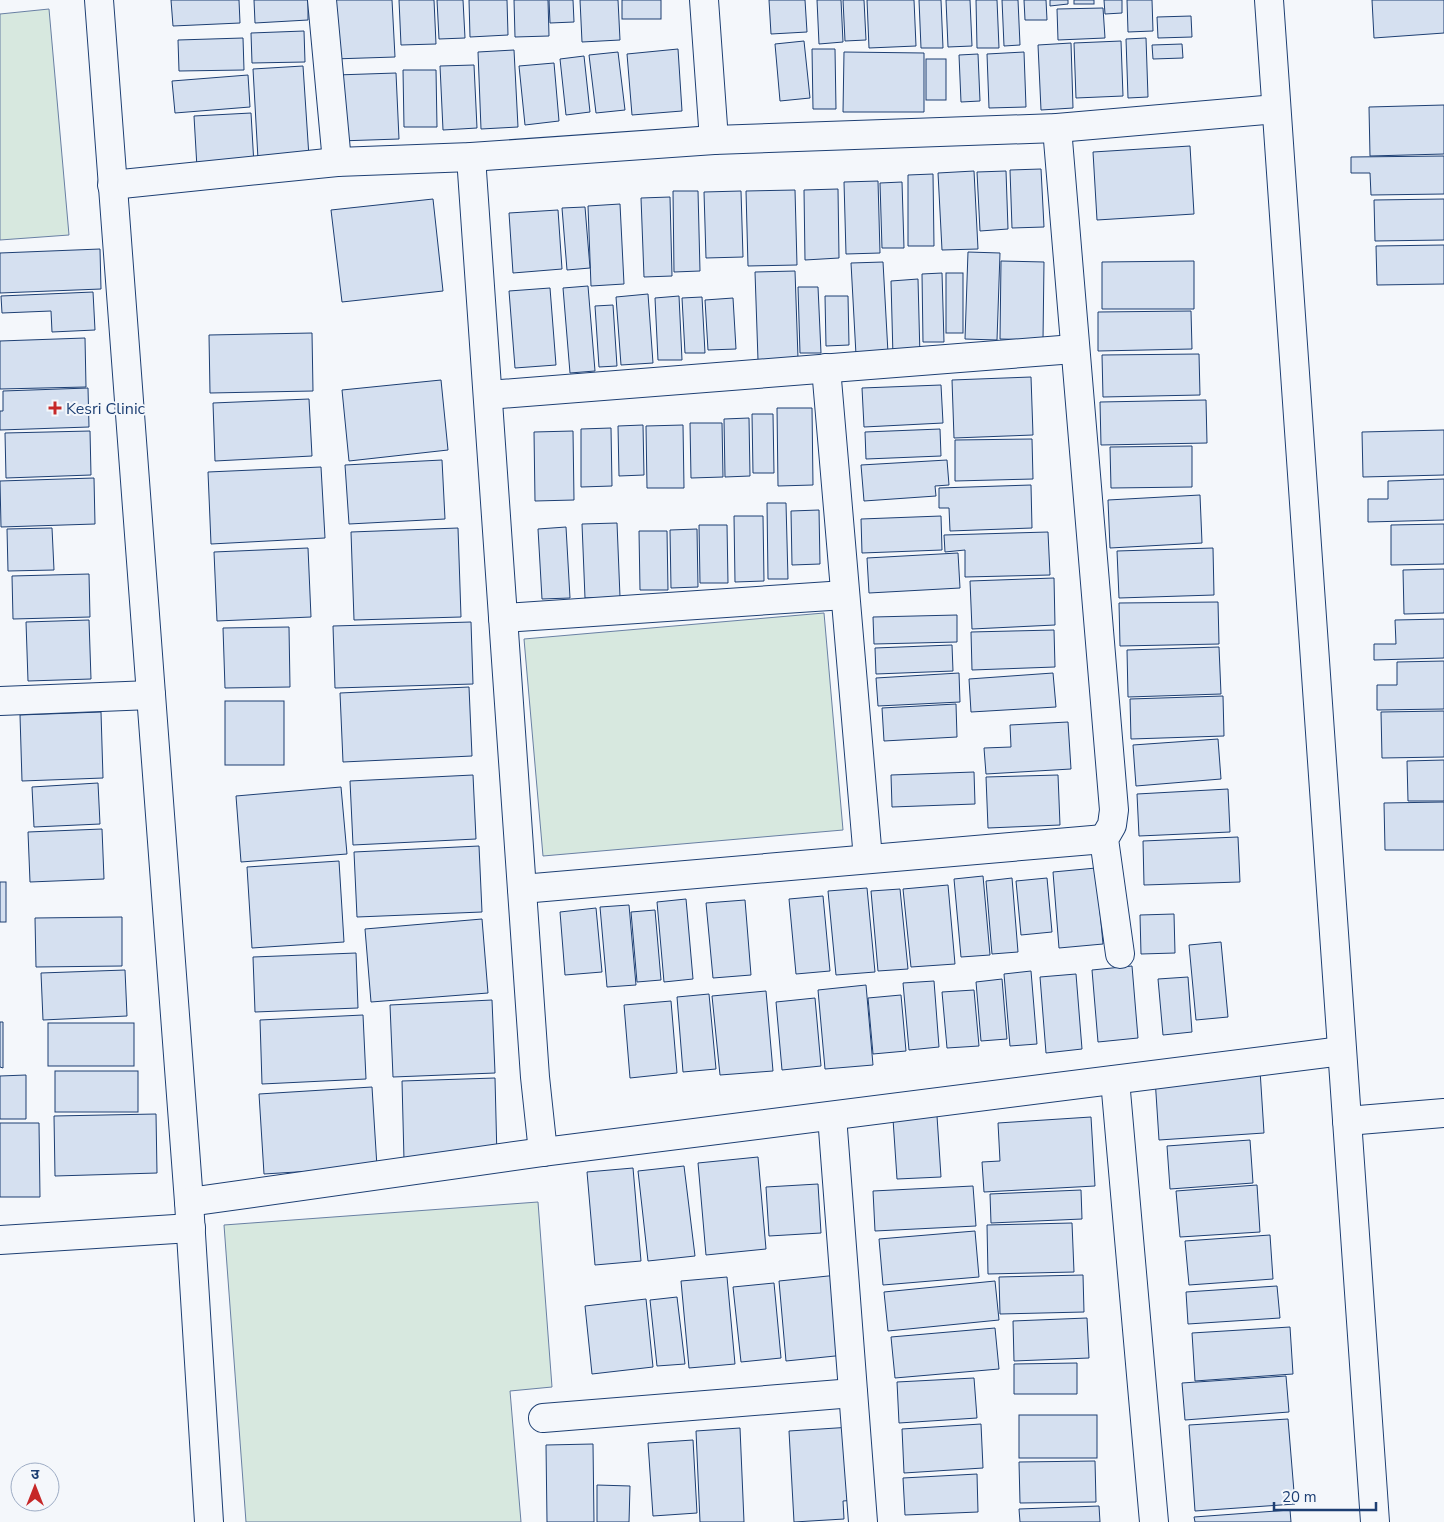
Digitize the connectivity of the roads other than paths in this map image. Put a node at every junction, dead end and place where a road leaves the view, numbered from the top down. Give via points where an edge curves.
1 (99, 0) edge
2 (322, 0) edge
3 (704, 0) edge
4 (1268, 0) edge
5 (1276, 109) junction
6 (1057, 128) junction
7 (714, 140) junction
8 (471, 157) junction
9 (337, 162) junction
10 (112, 185) junction
11 (1074, 349) junction
12 (826, 368) junction
13 (488, 395) junction
14 (845, 595) junction
15 (503, 618) junction
16 (151, 695) junction
17 (0, 701) edge
18 (1104, 839) junction
19 (868, 859) junction
20 (522, 889) junction
21 (1120, 954) dead end
22 (1342, 1051) junction
23 (1115, 1080) junction
24 (1444, 1113) edge
25 (832, 1116) junction
26 (1347, 1121) junction
27 (543, 1152) junction
28 (190, 1215) junction
29 (0, 1240) edge
30 (853, 1393) junction
31 (543, 1418) dead end
32 (208, 1522) edge
33 (863, 1522) edge
34 (1154, 1522) edge
35 (1375, 1522) edge

1 - 10 street
2 - 9 street
3 - 7 street
4 - 5 street
5 - 6 street
5 - 22 street
6 - 7 street
6 - 11 street
7 - 8 street
8 - 9 street
8 - 13 street
9 - 10 street
10 - 16 street
11 - 12 street
11 - 18 street via 1114,810 1112,826
12 - 13 street
12 - 14 street
13 - 15 street
14 - 15 street
14 - 19 street
15 - 20 street
16 - 17 street
16 - 28 street
18 - 19 street
18 - 21 street
19 - 20 street
20 - 27 street
22 - 23 street
22 - 26 street
23 - 25 street
23 - 34 street
24 - 26 street
25 - 27 street
25 - 30 street
26 - 35 street
27 - 28 street
28 - 29 street
28 - 32 street
30 - 31 street
30 - 33 street

